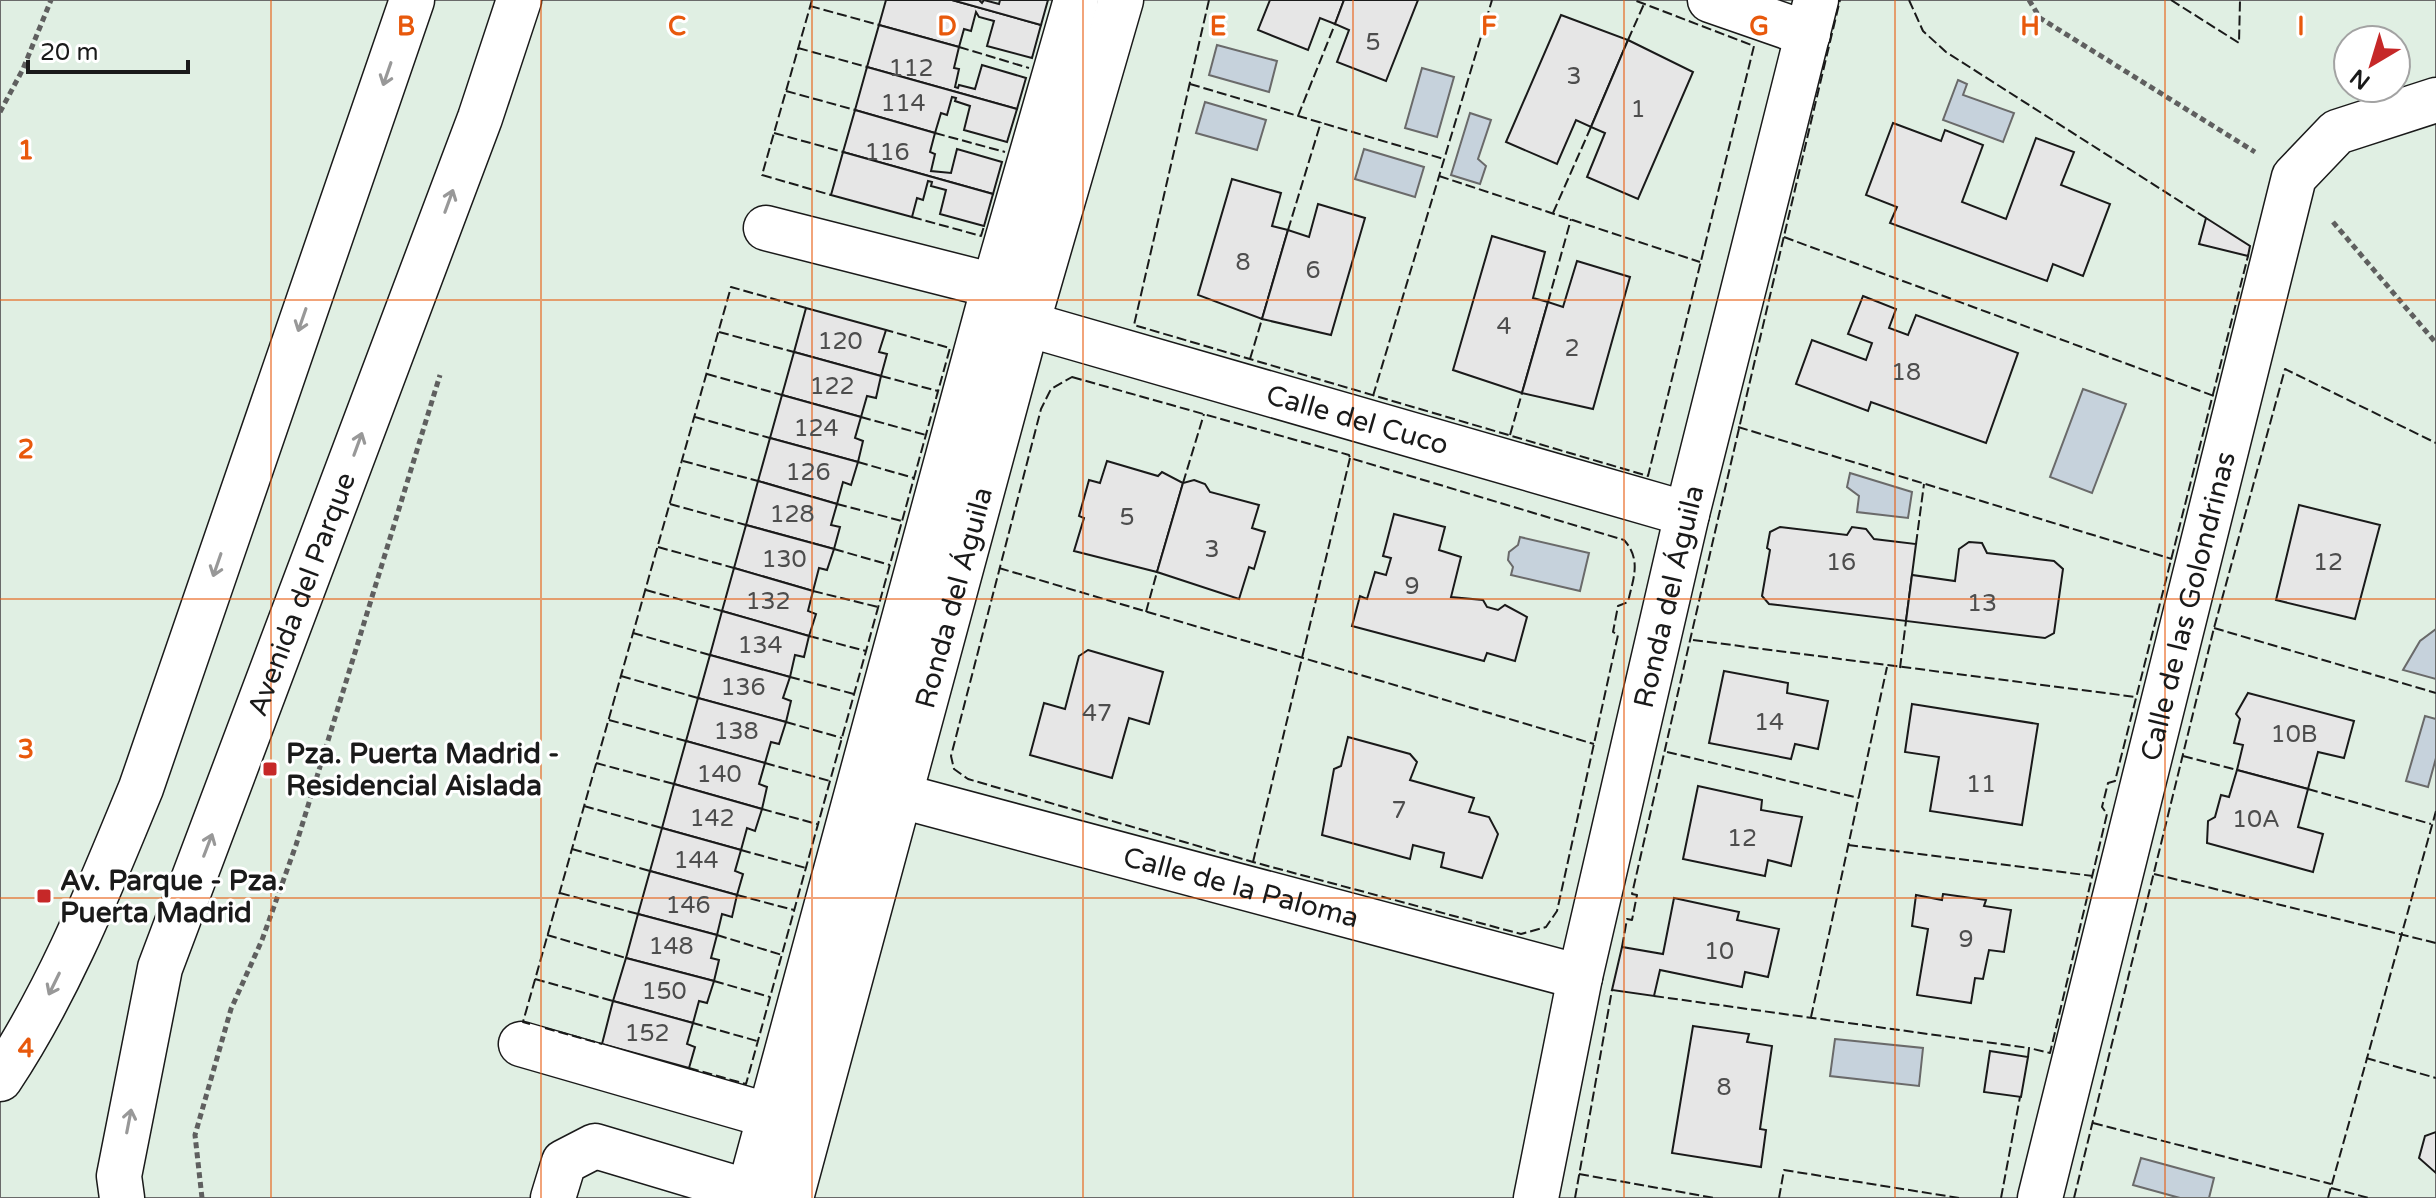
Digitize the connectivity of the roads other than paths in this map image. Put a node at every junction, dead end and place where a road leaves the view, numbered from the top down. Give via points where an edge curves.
1 (412, 0) edge
2 (519, 0) edge
3 (1076, 0) edge
4 (1121, 0) edge
5 (1710, 0) edge
6 (1812, 17) edge
7 (2436, 100) edge
8 (766, 228) dead end
9 (1019, 302) junction
10 (1687, 514) junction
11 (901, 796) junction
12 (1580, 977) junction
13 (521, 1044) dead end
14 (0, 1079) edge
15 (767, 1115) junction
16 (759, 1195) edge
17 (122, 1198) edge
18 (553, 1198) edge
19 (791, 1198) edge
20 (1536, 1198) edge
21 (2040, 1198) edge

1 -> 14 street via 141,788 89,914 31,1030
17 -> 2 street, Avenida del Parque via 119,1176 160,968
3 - 9 street
4 - 9 street, Ronda del Águila
5 - 6 street
6 - 10 street, Ronda del Águila
7 - 21 street, Calle de las Golondrinas via 2337,132 2294,177
8 - 9 street, Calle del Cuco
9 - 10 street, Calle del Cuco
9 - 11 street, Ronda del Águila
9 - 15 street
10 - 12 street, Ronda del Águila
11 - 12 street, Calle de la Paloma
11 - 19 street, Ronda del Águila
12 - 20 street, Ronda del Águila
13 - 15 street
15 - 16 street
16 - 18 street via 595,1146 564,1162

